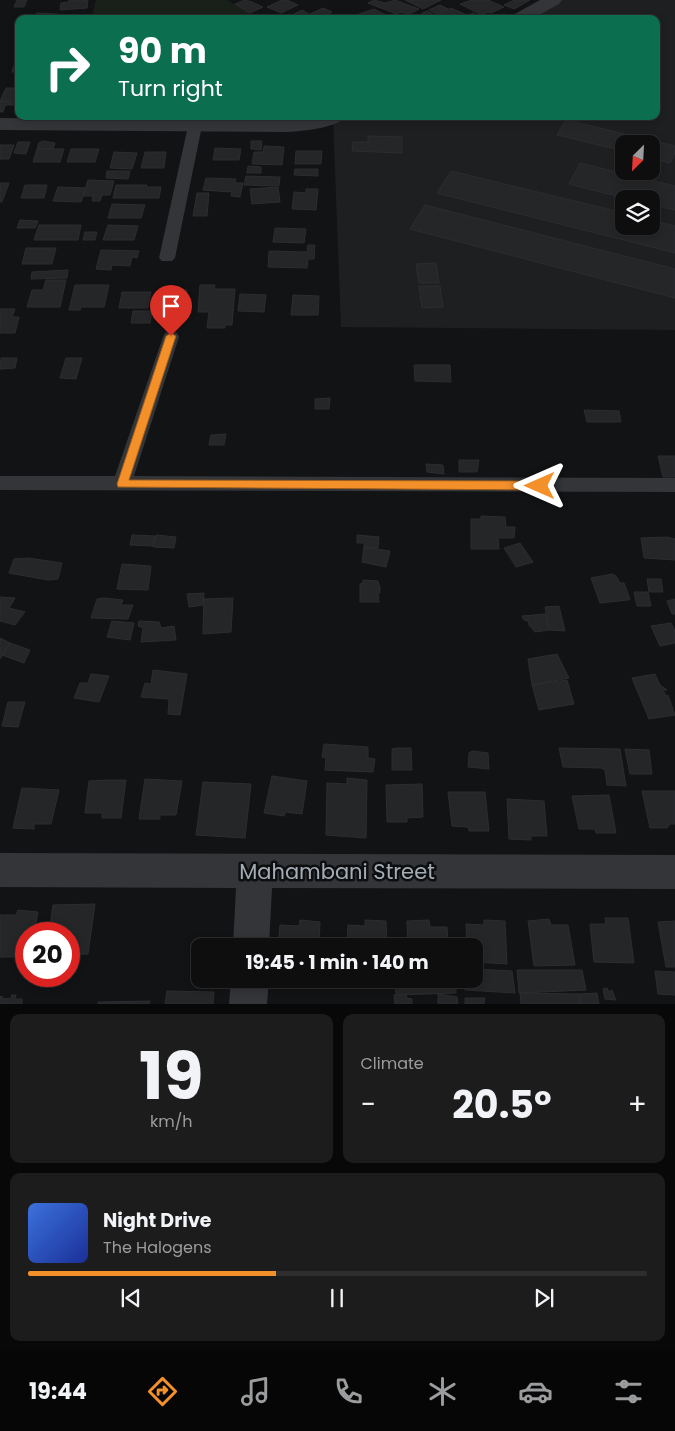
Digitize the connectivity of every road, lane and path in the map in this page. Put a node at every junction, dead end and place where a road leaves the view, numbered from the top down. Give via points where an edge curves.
1 (553, 0) edge
2 (526, 15) edge
3 (324, 120) edge
4 (0, 124) edge
5 (195, 126) junction
6 (167, 258) dead end
7 (171, 336) dead end
8 (0, 483) edge
9 (122, 484) junction
10 (675, 485) edge
11 (0, 870) edge
12 (255, 872) junction
13 (675, 872) edge
14 (251, 938) edge
15 (249, 988) edge
16 (248, 1004) edge

1 - 2 street
3 - 5 street via 288,126
4 - 5 street
5 - 6 lane
7 - 9 lane
8 - 9 lane
9 - 10 lane
11 - 12 street, Mahambani Street
12 - 13 street, Mahambani Street
12 - 14 street
15 - 16 street

